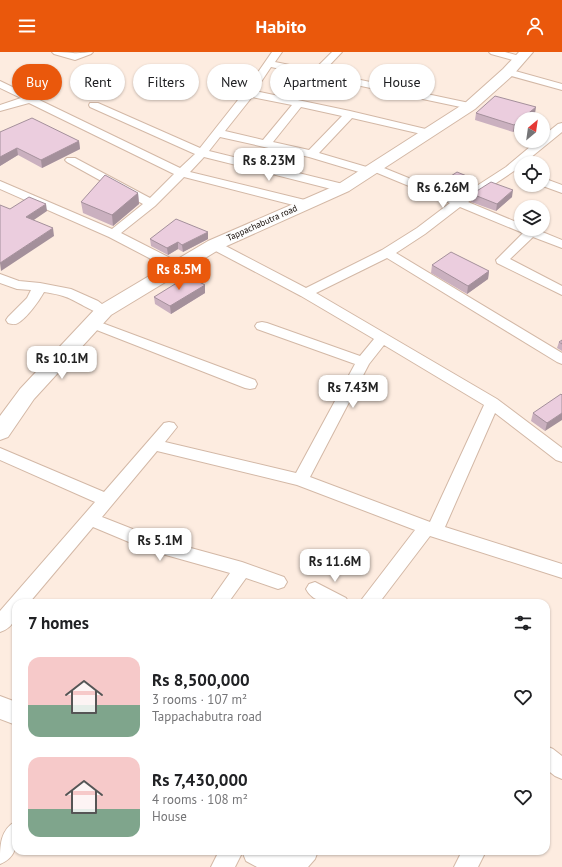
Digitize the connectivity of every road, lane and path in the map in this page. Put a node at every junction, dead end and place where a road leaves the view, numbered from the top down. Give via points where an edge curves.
1 (57, 52) edge
2 (88, 52) edge
3 (277, 52) edge
4 (337, 52) edge
5 (494, 52) edge
6 (523, 56) edge
7 (269, 64) joint
8 (326, 64) edge
9 (508, 72) junction
10 (262, 74) edge
11 (361, 83) edge
12 (2, 86) edge
13 (562, 87) edge
14 (12, 91) edge
15 (262, 96) edge
16 (27, 100) edge
17 (32, 100) edge
18 (244, 100) edge
19 (299, 103) junction
20 (94, 105) dead end
21 (470, 106) junction
22 (0, 108) edge
23 (350, 114) junction
24 (562, 126) edge
25 (218, 133) junction
26 (430, 133) junction
27 (265, 144) junction
28 (202, 153) junction
29 (312, 154) junction
30 (531, 156) edge
31 (71, 160) dead end
32 (372, 170) junction
33 (514, 172) edge
34 (181, 173) junction
35 (0, 185) edge
36 (550, 185) edge
37 (343, 188) junction
38 (562, 189) edge
39 (151, 203) junction
40 (458, 203) junction
41 (305, 204) junction
42 (514, 224) edge
43 (113, 234) junction
44 (521, 236) edge
45 (543, 236) edge
46 (214, 244) junction
47 (562, 244) edge
48 (387, 253) junction
49 (177, 267) junction
50 (0, 278) edge
51 (40, 287) junction
52 (562, 291) edge
53 (306, 293) junction
54 (99, 317) junction
55 (13, 320) dead end
56 (262, 326) dead end
57 (382, 339) junction
58 (562, 359) edge
59 (363, 362) junction
60 (250, 384) dead end
61 (492, 403) junction
62 (169, 427) dead end
63 (0, 432) edge
64 (154, 445) junction
65 (0, 454) edge
66 (562, 456) edge
67 (300, 480) junction
68 (106, 500) junction
69 (90, 519) junction
70 (431, 530) junction
71 (242, 569) junction
72 (562, 571) edge
73 (278, 582) dead end
74 (315, 589) dead end
75 (21, 599) edge
76 (221, 599) edge
77 (333, 599) edge
78 (371, 599) edge
79 (12, 610) edge
80 (0, 624) edge
81 (0, 707) edge
82 (12, 712) edge
83 (550, 759) edge
84 (562, 769) edge
85 (12, 837) edge
86 (0, 853) edge
87 (230, 855) edge
88 (263, 855) edge
89 (304, 855) edge
90 (472, 855) edge
91 (222, 867) edge
92 (284, 867) edge
93 (293, 867) edge
94 (465, 867) edge

1 - 2 street via 75,57
3 - 7 street
4 - 8 street
5 - 6 street
6 - 9 main road, Tappachabutra road
7 - 10 street
9 - 13 street
9 - 21 main road, Tappachabutra road
11 - 21 street
12 - 14 street
15 - 19 street
16 - 22 street
17 - 34 street
18 - 25 street
19 - 23 street
19 - 27 street
20 - 28 street
21 - 26 main road, Tappachabutra road
23 - 26 street
23 - 29 street
24 - 30 street
25 - 27 street
25 - 28 street
26 - 32 main road, Tappachabutra road
27 - 29 street
28 - 34 street
28 - 37 street
29 - 32 street
31 - 39 street
32 - 37 main road, Tappachabutra road
32 - 40 street
33 - 40 street
34 - 39 street
34 - 41 street
35 - 43 street
36 - 38 street
37 - 41 main road, Tappachabutra road
39 - 43 street
40 - 42 street
40 - 48 street
41 - 46 main road, Tappachabutra road
43 - 49 street
44 - 52 street via 502,260
45 - 47 street
46 - 49 main road, Tappachabutra road
46 - 53 street
48 - 53 street
48 - 58 street
49 - 54 main road, Tappachabutra road
50 - 51 street via 17,285
51 - 54 street via 66,292 93,304
51 - 55 street via 32,300
53 - 57 street
54 - 60 street
54 - 63 main road, Tappachabutra road via 27,394
56 - 59 street
57 - 59 street
57 - 61 street
59 - 67 street
61 - 66 street
61 - 70 street
62 - 64 street
64 - 67 street
64 - 68 street
65 - 68 street
67 - 70 street
68 - 69 street
69 - 71 street via 154,545
69 - 75 street
70 - 72 street
70 - 78 street
71 - 73 street
71 - 76 street
74 - 77 street
79 - 80 street
81 - 82 street
83 - 84 street
85 - 86 street
87 - 91 street
88 - 92 street
89 - 93 street
90 - 94 street

